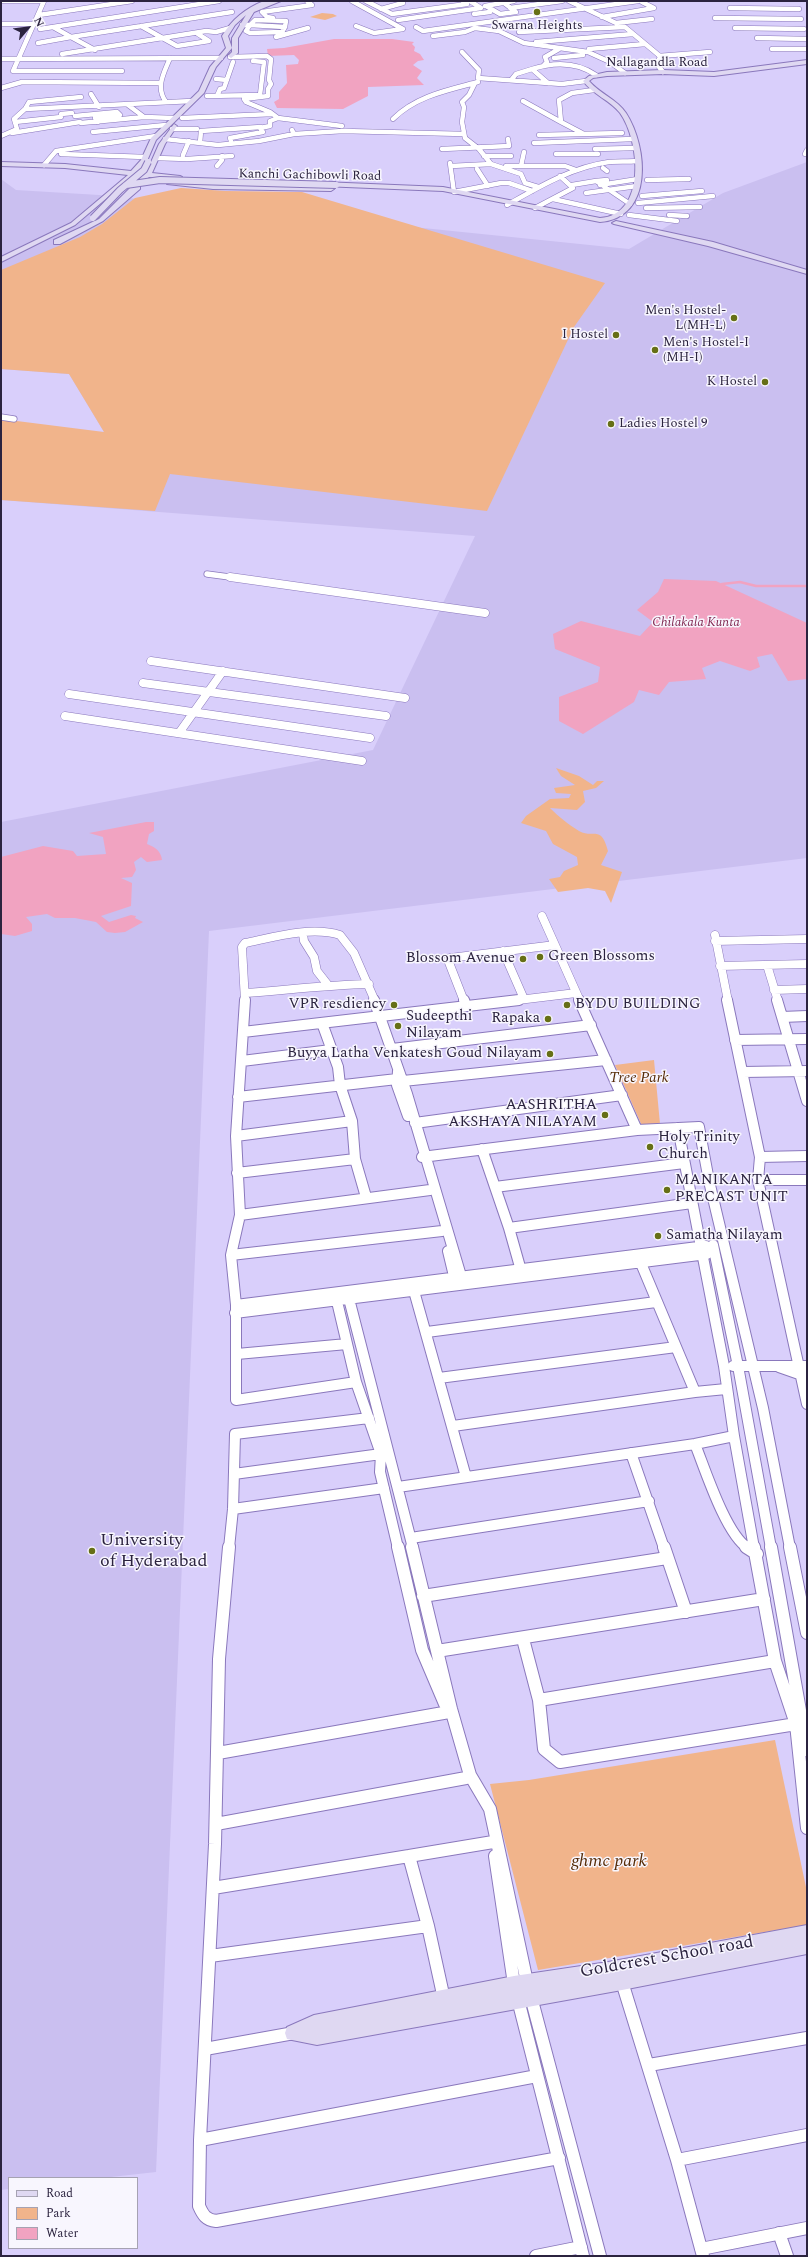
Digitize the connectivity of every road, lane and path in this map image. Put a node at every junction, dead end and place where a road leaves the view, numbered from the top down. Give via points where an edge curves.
1 (1, 1) edge
2 (40, 1) edge
3 (44, 1) edge
4 (132, 1) edge
5 (219, 1) edge
6 (269, 1) edge
7 (278, 1) edge
8 (296, 1) edge
9 (307, 1) edge
10 (352, 1) edge
11 (375, 1) edge
12 (463, 1) edge
13 (470, 1) edge
14 (476, 1) edge
15 (514, 1) edge
16 (562, 1) edge
17 (569, 1) edge
18 (592, 1) edge
19 (598, 1) edge
20 (642, 1) edge
21 (764, 1) edge
22 (368, 2) edge
23 (401, 2) edge
24 (504, 3) junction
25 (433, 4) dead end
26 (102, 5) junction
27 (303, 5) junction
28 (608, 5) junction
29 (189, 6) junction
30 (485, 6) junction
31 (602, 6) junction
32 (443, 7) junction
33 (510, 8) junction
34 (730, 8) dead end
35 (109, 9) dead end
36 (195, 9) dead end
37 (381, 9) junction
38 (586, 9) junction
39 (766, 9) junction
40 (417, 11) junction
41 (202, 12) dead end
42 (232, 12) dead end
43 (490, 12) dead end
44 (116, 13) dead end
45 (450, 13) junction
46 (39, 15) junction
47 (123, 16) junction
48 (208, 16) junction
49 (456, 16) junction
50 (602, 17) junction
51 (284, 18) dead end
52 (715, 18) dead end
53 (511, 19) junction
54 (652, 19) dead end
55 (801, 19) junction
56 (398, 20) dead end
57 (1, 24) edge
58 (35, 24) junction
59 (406, 24) dead end
60 (242, 25) junction
61 (249, 25) junction
62 (471, 25) junction
63 (141, 26) junction
64 (356, 26) dead end
65 (53, 27) junction
66 (805, 27) edge
67 (308, 28) dead end
68 (735, 28) dead end
69 (229, 29) junction
70 (40, 30) dead end
71 (519, 32) dead end
72 (198, 34) junction
73 (633, 34) junction
74 (237, 35) junction
75 (433, 36) dead end
76 (72, 37) junction
77 (757, 38) dead end
78 (807, 38) edge
79 (164, 39) junction
80 (534, 42) dead end
81 (38, 43) dead end
82 (645, 44) junction
83 (559, 49) junction
84 (588, 49) dead end
85 (772, 49) dead end
86 (807, 49) edge
87 (95, 50) junction
88 (462, 52) dead end
89 (710, 52) dead end
90 (593, 54) junction
91 (46, 55) dead end
92 (548, 55) junction
93 (659, 56) junction
94 (170, 58) junction
95 (554, 58) junction
96 (1, 59) edge
97 (20, 59) junction
98 (126, 59) junction
99 (807, 63) edge
100 (544, 64) junction
101 (561, 64) junction
102 (224, 66) junction
103 (212, 69) junction
104 (532, 69) junction
105 (122, 71) junction
106 (666, 72) junction
107 (625, 73) junction
108 (596, 75) junction
109 (512, 79) junction
110 (227, 80) junction
111 (486, 80) junction
112 (586, 81) junction
113 (475, 83) junction
114 (548, 83) junction
115 (119, 84) junction
116 (161, 84) junction
117 (1, 88) edge
118 (117, 91) dead end
119 (596, 93) junction
120 (91, 94) dead end
121 (207, 96) junction
122 (216, 96) junction
123 (192, 101) junction
124 (523, 101) dead end
125 (163, 102) junction
126 (128, 105) junction
127 (99, 107) junction
128 (68, 108) junction
129 (162, 108) dead end
130 (252, 108) dead end
131 (621, 108) junction
132 (25, 109) junction
133 (92, 111) junction
134 (165, 113) dead end
135 (137, 114) junction
136 (261, 114) junction
137 (272, 114) junction
138 (74, 115) junction
139 (120, 115) junction
140 (144, 118) junction
141 (182, 118) junction
142 (278, 118) junction
143 (154, 119) junction
144 (393, 119) dead end
145 (290, 120) junction
146 (98, 122) junction
147 (561, 122) junction
148 (16, 123) junction
149 (80, 123) junction
150 (170, 123) junction
151 (256, 123) dead end
152 (243, 125) junction
153 (154, 126) junction
154 (342, 126) dead end
155 (261, 128) junction
156 (197, 129) dead end
157 (255, 130) dead end
158 (93, 132) junction
159 (134, 132) dead end
160 (10, 133) junction
161 (584, 133) junction
162 (265, 134) dead end
163 (294, 134) junction
164 (464, 134) junction
165 (201, 135) junction
166 (539, 135) dead end
167 (1, 136) edge
168 (99, 136) junction
169 (156, 136) junction
170 (631, 136) junction
171 (272, 138) junction
172 (165, 139) junction
173 (508, 139) dead end
174 (588, 140) junction
175 (189, 141) junction
176 (563, 141) junction
177 (109, 142) junction
178 (534, 142) dead end
179 (200, 143) junction
180 (503, 143) dead end
181 (232, 144) junction
182 (473, 144) junction
183 (216, 145) junction
184 (116, 147) dead end
185 (569, 147) junction
186 (558, 148) dead end
187 (634, 148) junction
188 (595, 149) junction
189 (213, 151) dead end
190 (442, 151) dead end
191 (120, 152) dead end
192 (202, 152) dead end
193 (524, 152) dead end
194 (481, 153) junction
195 (52, 154) junction
196 (556, 154) dead end
197 (222, 156) junction
198 (232, 156) dead end
199 (512, 156) dead end
200 (124, 157) junction
201 (208, 157) junction
202 (156, 158) junction
203 (186, 159) junction
204 (147, 160) junction
205 (543, 160) dead end
206 (207, 162) dead end
207 (552, 162) dead end
208 (1, 164) edge
209 (491, 164) junction
210 (637, 164) junction
211 (44, 165) junction
212 (217, 166) dead end
213 (521, 166) junction
214 (547, 166) junction
215 (555, 167) junction
216 (604, 167) junction
217 (1, 168) edge
218 (500, 169) junction
219 (576, 170) junction
220 (131, 175) junction
221 (560, 176) junction
222 (144, 177) junction
223 (638, 179) junction
224 (689, 179) dead end
225 (606, 180) dead end
226 (647, 180) junction
227 (173, 184) junction
228 (600, 184) junction
229 (126, 185) junction
230 (336, 185) junction
231 (572, 185) junction
232 (473, 186) junction
233 (487, 186) junction
234 (697, 186) dead end
235 (538, 187) junction
236 (636, 189) junction
237 (568, 190) junction
238 (609, 190) junction
239 (532, 191) junction
240 (702, 191) dead end
241 (131, 192) junction
242 (454, 192) junction
243 (490, 193) dead end
244 (586, 193) dead end
245 (643, 193) junction
246 (614, 194) junction
247 (713, 196) dead end
248 (581, 198) dead end
249 (553, 199) junction
250 (509, 204) junction
251 (634, 205) junction
252 (585, 206) junction
253 (700, 207) dead end
254 (535, 208) junction
255 (687, 215) dead end
256 (625, 216) junction
257 (654, 218) junction
258 (608, 220) joint
259 (675, 222) dead end
260 (616, 223) junction
261 (34, 245) junction
262 (1, 260) edge
263 (1, 266) edge
264 (807, 273) edge
265 (1, 417) edge
266 (14, 419) dead end
267 (207, 574) dead end
268 (485, 613) dead end
269 (151, 661) dead end
270 (223, 671) junction
271 (143, 683) dead end
272 (208, 692) junction
273 (69, 694) dead end
274 (405, 698) dead end
275 (194, 712) junction
276 (65, 716) dead end
277 (386, 716) dead end
278 (179, 733) junction
279 (370, 738) dead end
280 (362, 761) dead end
281 (542, 916) dead end
282 (304, 934) junction
283 (807, 939) edge
284 (555, 945) junction
285 (503, 951) junction
286 (807, 964) edge
287 (767, 965) junction
288 (720, 966) junction
289 (369, 984) junction
290 (328, 985) junction
291 (807, 989) edge
292 (774, 990) junction
293 (245, 993) junction
294 (576, 993) junction
295 (524, 999) junction
296 (466, 1006) junction
297 (380, 1016) junction
298 (807, 1016) edge
299 (782, 1017) junction
300 (322, 1023) junction
301 (591, 1025) junction
302 (243, 1032) junction
303 (789, 1039) junction
304 (807, 1039) edge
305 (735, 1040) junction
306 (392, 1049) junction
307 (331, 1050) junction
308 (606, 1060) junction
309 (242, 1062) junction
310 (797, 1071) junction
311 (807, 1071) edge
312 (742, 1072) junction
313 (400, 1080) junction
314 (340, 1085) junction
315 (622, 1095) junction
316 (238, 1097) junction
317 (807, 1099) edge
318 (352, 1121) junction
319 (415, 1123) junction
320 (678, 1128) junction
321 (637, 1130) junction
322 (236, 1136) junction
323 (482, 1149) junction
324 (807, 1156) edge
325 (424, 1157) junction
326 (760, 1157) junction
327 (355, 1159) junction
328 (684, 1163) junction
329 (237, 1173) junction
330 (758, 1180) junction
331 (807, 1180) edge
332 (495, 1187) junction
333 (430, 1190) junction
334 (366, 1197) junction
335 (692, 1203) junction
336 (240, 1215) junction
337 (509, 1228) junction
338 (442, 1231) junction
339 (725, 1249) junction
340 (708, 1250) junction
341 (231, 1255) junction
342 (640, 1261) junction
343 (522, 1273) junction
344 (457, 1278) junction
345 (414, 1291) junction
346 (348, 1295) junction
347 (337, 1297) junction
348 (656, 1302) junction
349 (235, 1309) junction
350 (427, 1332) junction
351 (347, 1344) junction
352 (676, 1347) junction
353 (237, 1354) junction
354 (724, 1366) junction
355 (738, 1366) junction
356 (754, 1367) junction
357 (803, 1370) edge
358 (439, 1378) junction
359 (356, 1382) junction
360 (726, 1389) junction
361 (695, 1392) junction
362 (807, 1404) edge
363 (369, 1418) junction
364 (452, 1426) junction
365 (734, 1436) junction
366 (695, 1444) junction
367 (631, 1453) junction
368 (381, 1454) junction
369 (392, 1470) junction
370 (380, 1472) junction
371 (234, 1474) junction
372 (466, 1476) junction
373 (398, 1487) junction
374 (384, 1488) junction
375 (649, 1501) junction
376 (233, 1509) junction
377 (411, 1538) junction
378 (757, 1554) junction
379 (667, 1558) junction
380 (423, 1596) junction
381 (764, 1599) junction
382 (686, 1612) junction
383 (807, 1632) edge
384 (523, 1639) junction
385 (437, 1651) junction
386 (776, 1661) junction
387 (539, 1700) junction
388 (449, 1712) junction
389 (796, 1724) junction
390 (807, 1750) edge
391 (218, 1752) junction
392 (466, 1778) junction
393 (216, 1824) junction
394 (807, 1828) edge
395 (493, 1842) junction
396 (409, 1856) junction
397 (213, 1888) junction
398 (428, 1926) junction
399 (807, 1933) edge
400 (807, 1946) edge
401 (210, 1956) junction
402 (622, 1982) junction
403 (522, 1991) junction
404 (444, 1999) junction
405 (294, 2033) junction
406 (807, 2038) edge
407 (205, 2049) junction
408 (648, 2065) junction
409 (537, 2076) junction
410 (807, 2135) edge
411 (200, 2140) junction
412 (559, 2158) junction
413 (677, 2160) junction
414 (807, 2228) edge
415 (779, 2233) junction
416 (582, 2251) edge
417 (702, 2253) edge
418 (536, 2256) edge
419 (600, 2256) edge
420 (787, 2256) edge

1 - 2 street
3 - 46 street
4 - 26 street
5 - 29 street
6 - 69 main road via 247,10
7 - 60 main road via 252,12
8 - 27 street
9 - 27 street via 312,5
10 - 64 street via 402,29 374,33
11 - 22 street
12 - 32 street via 467,4
13 - 45 street via 481,8
14 - 30 street
15 - 24 street
16 - 33 street
17 - 38 street
18 - 31 street
19 - 28 street
20 - 28 street
20 - 38 street
20 - 50 street via 654,8
21 - 39 street
22 - 37 street
23 - 37 street
23 - 40 street
24 - 30 street
24 - 33 street
25 - 32 street
26 - 35 street
26 - 46 street
27 - 51 street via 262,13 272,18
28 - 31 street
29 - 36 street
29 - 47 street
30 - 33 street via 500,14 516,12
31 - 38 street
32 - 40 street
34 - 39 street
37 - 40 street via 392,14
38 - 50 street
38 - 53 street
38 - 53 street via 525,20
39 - 55 street via 798,7
41 - 48 street
42 - 48 street
43 - 49 street
44 - 47 street
45 - 49 street
45 - 56 street
46 - 58 street
47 - 63 street via 125,21 138,21
47 - 65 street
48 - 63 street
49 - 59 street
50 - 54 street via 619,24
52 - 55 street
53 - 62 street
55 - 66 street
57 - 58 street
58 - 97 street
60 - 61 street
60 - 74 main road
61 - 61 street via 285,27 278,33 247,32
62 - 62 street via 463,20 414,28 423,31
63 - 76 street
63 - 79 street
65 - 70 street
65 - 76 street
66 - 68 street
66 - 78 street
67 - 74 street via 279,36
69 - 72 street via 214,34
69 - 79 street
69 - 102 main road via 225,36 229,48
71 - 73 street via 625,26
72 - 79 street
72 - 79 street via 209,41 177,46
73 - 80 street
73 - 82 street
74 - 102 main road via 235,54
75 - 83 street via 465,32 475,28 508,34 524,43
76 - 81 street
76 - 87 street
77 - 78 street
79 - 87 street
82 - 84 street
82 - 93 street
83 - 90 street
83 - 92 street
85 - 86 street
87 - 91 street via 70,55
88 - 111 street via 464,57 480,70 478,77
89 - 93 street
90 - 95 street
90 - 107 street via 611,61
92 - 95 street
92 - 100 street
93 - 106 street via 662,59 657,61
94 - 98 street
94 - 102 street
94 - 116 street
95 - 101 street
96 - 97 street
97 - 98 street
97 - 105 street via 13,71
98 - 105 street
99 - 106 main road, Nallagandla Road via 714,74
99 - 131 main road, Nallagandla Road via 729,76 629,76 596,80 598,88
100 - 101 street
100 - 104 street
101 - 108 street via 580,67
102 - 103 main road
102 - 103 main road
102 - 110 street
102 - 110 street
102 - 121 main road
102 - 122 street via 264,62 260,95
102 - 137 street via 267,56 272,59 268,96 243,99
103 - 123 main road via 202,92
104 - 109 street via 516,74
104 - 114 street
105 - 115 street
106 - 107 main road, Nallagandla Road
107 - 108 main road, Nallagandla Road
108 - 112 main road, Nallagandla Road
109 - 111 street
109 - 114 street
110 - 122 street via 224,88 220,89
111 - 113 street
112 - 114 street
112 - 119 main road, Nallagandla Road
113 - 144 street via 429,97 402,110
113 - 164 street via 462,102
115 - 116 street
115 - 117 street via 55,85 18,82
115 - 118 street
116 - 125 street via 158,90
119 - 131 main road, Nallagandla Road
119 - 147 street via 578,92 563,97 559,104
120 - 127 street
121 - 122 street
121 - 141 main road
123 - 125 street
123 - 150 main road
124 - 147 street
125 - 126 street
125 - 129 street
126 - 127 street
126 - 135 street
127 - 133 street
128 - 132 street
128 - 133 street
128 - 138 street
130 - 136 street
131 - 170 main road, Nallagandla Road
131 - 226 main road, Nallagandla Road via 634,122 646,164
132 - 133 street via 29,102 80,96
132 - 148 street via 14,118
133 - 138 street
133 - 139 street via 117,112
134 - 150 street
135 - 139 street
135 - 140 street
136 - 137 street
136 - 141 street
137 - 142 street
138 - 148 street
138 - 149 street
139 - 146 street via 95,118
140 - 143 street
140 - 146 street
141 - 150 main road
142 - 145 street
142 - 155 street via 270,121 270,126
143 - 150 street
143 - 153 street
145 - 154 street
145 - 163 street
146 - 149 street
147 - 161 street
148 - 160 street via 16,129
149 - 158 street
149 - 160 street
150 - 153 street
150 - 156 street
150 - 169 main road
150 - 172 main road
150 - 204 main road
151 - 152 street
152 - 155 street
152 - 165 street via 202,131
153 - 158 street
155 - 181 street via 263,132 230,138
157 - 165 street
158 - 168 street
159 - 168 street
160 - 167 street
161 - 166 street
161 - 170 street
162 - 171 street
163 - 164 street via 343,131
163 - 171 street
164 - 182 street via 466,140
165 - 179 street
168 - 177 street
169 - 177 street
169 - 204 main road
170 - 174 street
170 - 187 main road, Nallagandla Road
171 - 181 street
172 - 175 street
172 - 202 main road
173 - 194 street via 510,146
174 - 176 street
174 - 188 street
175 - 179 street
175 - 203 street
176 - 178 street
176 - 185 street
177 - 184 street
177 - 195 street via 56,151
179 - 183 street
180 - 182 street
181 - 183 street
182 - 194 street
183 - 189 street
185 - 186 street
185 - 188 street
187 - 188 street
187 - 210 main road, Nallagandla Road
188 - 196 street
188 - 216 street
190 - 194 street
191 - 200 street
192 - 203 street via 201,155
193 - 213 street
194 - 199 street
194 - 209 street
195 - 200 street
195 - 211 street
197 - 198 street
197 - 201 street
197 - 212 street
200 - 204 street
201 - 203 street
201 - 206 street
202 - 203 street
202 - 222 main road
204 - 220 main road
204 - 229 main road, bridge via 144,170
205 - 214 street
207 - 215 street
208 - 211 main road, Kanchi Gachibowli Road
209 - 218 street
209 - 242 street via 450,164
210 - 216 street
210 - 223 main road, Nallagandla Road via 640,171
211 - 220 main road, Kanchi Gachibowli Road
213 - 214 street
213 - 218 street
214 - 215 street
215 - 219 street
216 - 219 street via 598,165
217 - 220 main road, Kanchi Gachibowli Road
218 - 233 street via 476,168
218 - 235 street via 520,173 526,184
219 - 221 street
220 - 222 main road, Kanchi Gachibowli Road
220 - 261 main road via 73,224
221 - 231 street
221 - 235 street
222 - 227 main road, Kanchi Gachibowli Road
222 - 230 main road, Kanchi Gachibowli Road
222 - 241 main road
223 - 228 street
223 - 236 main road, Nallagandla Road
224 - 226 street
225 - 228 street
226 - 245 main road, Nallagandla Road
227 - 241 main road via 146,185
227 - 250 main road, Kanchi Gachibowli Road via 426,191
228 - 231 street
228 - 237 street
228 - 238 street
229 - 230 main road, bridge via 160,180
229 - 261 main road, bridge via 93,218 58,237
230 - 242 main road, Kanchi Gachibowli Road via 408,186
231 - 237 street via 573,188
232 - 233 street
232 - 242 street
232 - 243 street
233 - 239 street via 509,183
234 - 245 street
235 - 239 street
236 - 238 street
236 - 246 street
236 - 251 main road, Nallagandla Road
237 - 249 street
238 - 244 street
238 - 246 street
239 - 250 street
240 - 245 street
241 - 263 main road via 101,220
242 - 250 main road, Kanchi Gachibowli Road
245 - 251 main road, Nallagandla Road
246 - 251 street
247 - 251 street
248 - 252 street
249 - 252 street
249 - 254 street
250 - 254 main road, Kanchi Gachibowli Road
250 - 260 main road, Kanchi Gachibowli Road via 602,223
251 - 253 street
251 - 256 main road, Nallagandla Road
252 - 256 street
254 - 258 main road, Kanchi Gachibowli Road
255 - 257 street
256 - 257 street
256 - 258 main road, Nallagandla Road
256 - 260 main road, Nallagandla Road
257 - 259 street
260 - 264 main road, Kanchi Gachibowli Road via 710,244
261 - 262 main road
265 - 266 street
267 - 268 street
269 - 270 street
270 - 272 street
270 - 274 street
271 - 272 street
272 - 275 street
272 - 277 street
273 - 275 street
275 - 278 street
275 - 279 street
276 - 278 street
278 - 280 street
281 - 284 street
282 - 289 street via 326,932 340,935 346,941
282 - 290 street via 304,941 314,957 317,971
282 - 293 street via 245,943 242,947
283 - 288 street via 715,938
284 - 285 street
284 - 294 street
285 - 295 street
285 - 296 street via 448,960
286 - 287 street
287 - 288 street
287 - 292 street
288 - 305 street
289 - 290 street
289 - 297 street
290 - 293 street via 309,989
291 - 292 street
292 - 299 street
293 - 302 street
294 - 295 street
294 - 301 street
295 - 296 street
296 - 297 street
297 - 300 street
297 - 306 street
298 - 299 street
299 - 303 street
300 - 302 street
300 - 307 street
301 - 306 street
301 - 308 street
302 - 309 street
303 - 304 street
303 - 305 street
303 - 310 street
305 - 312 street
306 - 313 street via 398,1064
307 - 309 street
307 - 314 street
308 - 313 street
308 - 315 street
309 - 316 street
310 - 311 street
310 - 312 street
310 - 317 street
312 - 326 street
313 - 314 street
313 - 319 street
313 - 325 street via 402,1103
314 - 316 street
314 - 318 street
315 - 319 street
315 - 321 street
316 - 322 street
318 - 322 street
318 - 327 street
319 - 325 street
320 - 321 street
320 - 328 street
320 - 339 street via 699,1127
321 - 323 street
322 - 329 street
323 - 325 street
323 - 332 street
324 - 326 street
325 - 333 street
325 - 344 street
326 - 330 street
327 - 329 street
327 - 334 street
328 - 332 street
328 - 335 street
329 - 336 street
330 - 331 street
330 - 357 street
332 - 337 street
333 - 334 street
333 - 338 street
334 - 336 street
335 - 337 street
335 - 340 street
336 - 341 street
337 - 343 street
338 - 341 street
338 - 344 street
339 - 340 street
339 - 356 street
340 - 342 street
340 - 343 street
340 - 354 street
340 - 355 street
341 - 349 street
342 - 343 street
342 - 348 street
343 - 344 street
344 - 345 street
344 - 346 street
345 - 346 street
345 - 350 street
346 - 347 street
346 - 369 street
347 - 349 street
347 - 351 street
348 - 350 street
348 - 352 street
349 - 353 street
350 - 358 street
351 - 353 street
351 - 359 street
352 - 358 street
352 - 361 street
353 - 359 street via 236,1400
354 - 355 street
354 - 360 street
355 - 356 street
355 - 390 street
356 - 357 street
356 - 383 street
357 - 362 street
358 - 364 street
359 - 363 street
360 - 361 street
360 - 365 street
361 - 364 street
363 - 368 street
363 - 371 street via 235,1434
364 - 372 street
365 - 366 street
365 - 378 street
366 - 367 street
366 - 378 street via 726,1519 741,1544
367 - 372 street
367 - 375 street
368 - 370 street
368 - 371 street
369 - 370 street
369 - 373 street
370 - 374 street
371 - 376 street
372 - 373 street
373 - 377 street
374 - 376 street
374 - 388 street via 422,1650
375 - 377 street
375 - 379 street
376 - 391 street via 219,1659
377 - 380 street
378 - 381 street
379 - 380 street
379 - 382 street
380 - 385 street
381 - 382 street
381 - 386 street
382 - 384 street
384 - 385 street
384 - 387 street
385 - 403 street via 470,1776 490,1809
386 - 387 street
386 - 389 street
387 - 389 street via 544,1749 560,1762
388 - 391 street
388 - 392 street
389 - 394 street
391 - 393 street
392 - 393 street
392 - 395 street via 485,1813
393 - 397 street
395 - 396 street
395 - 403 street
396 - 397 street
396 - 398 street
397 - 401 street
398 - 401 street
398 - 404 street
399 - 403 main road, Goldcrest School road via 608,1970
400 - 402 main road, Goldcrest School road
401 - 407 street
402 - 403 main road, Goldcrest School road
402 - 408 street
403 - 404 main road
403 - 405 main road via 317,2036
403 - 409 street
403 - 419 street
404 - 405 main road via 314,2024
405 - 407 street
406 - 408 street
407 - 411 street
408 - 413 street
409 - 411 street
409 - 412 street
410 - 413 street
411 - 412 street via 199,2206 202,2215 208,2220 216,2221
412 - 416 street
413 - 417 street
414 - 415 street
415 - 417 street
415 - 420 street
416 - 418 street

